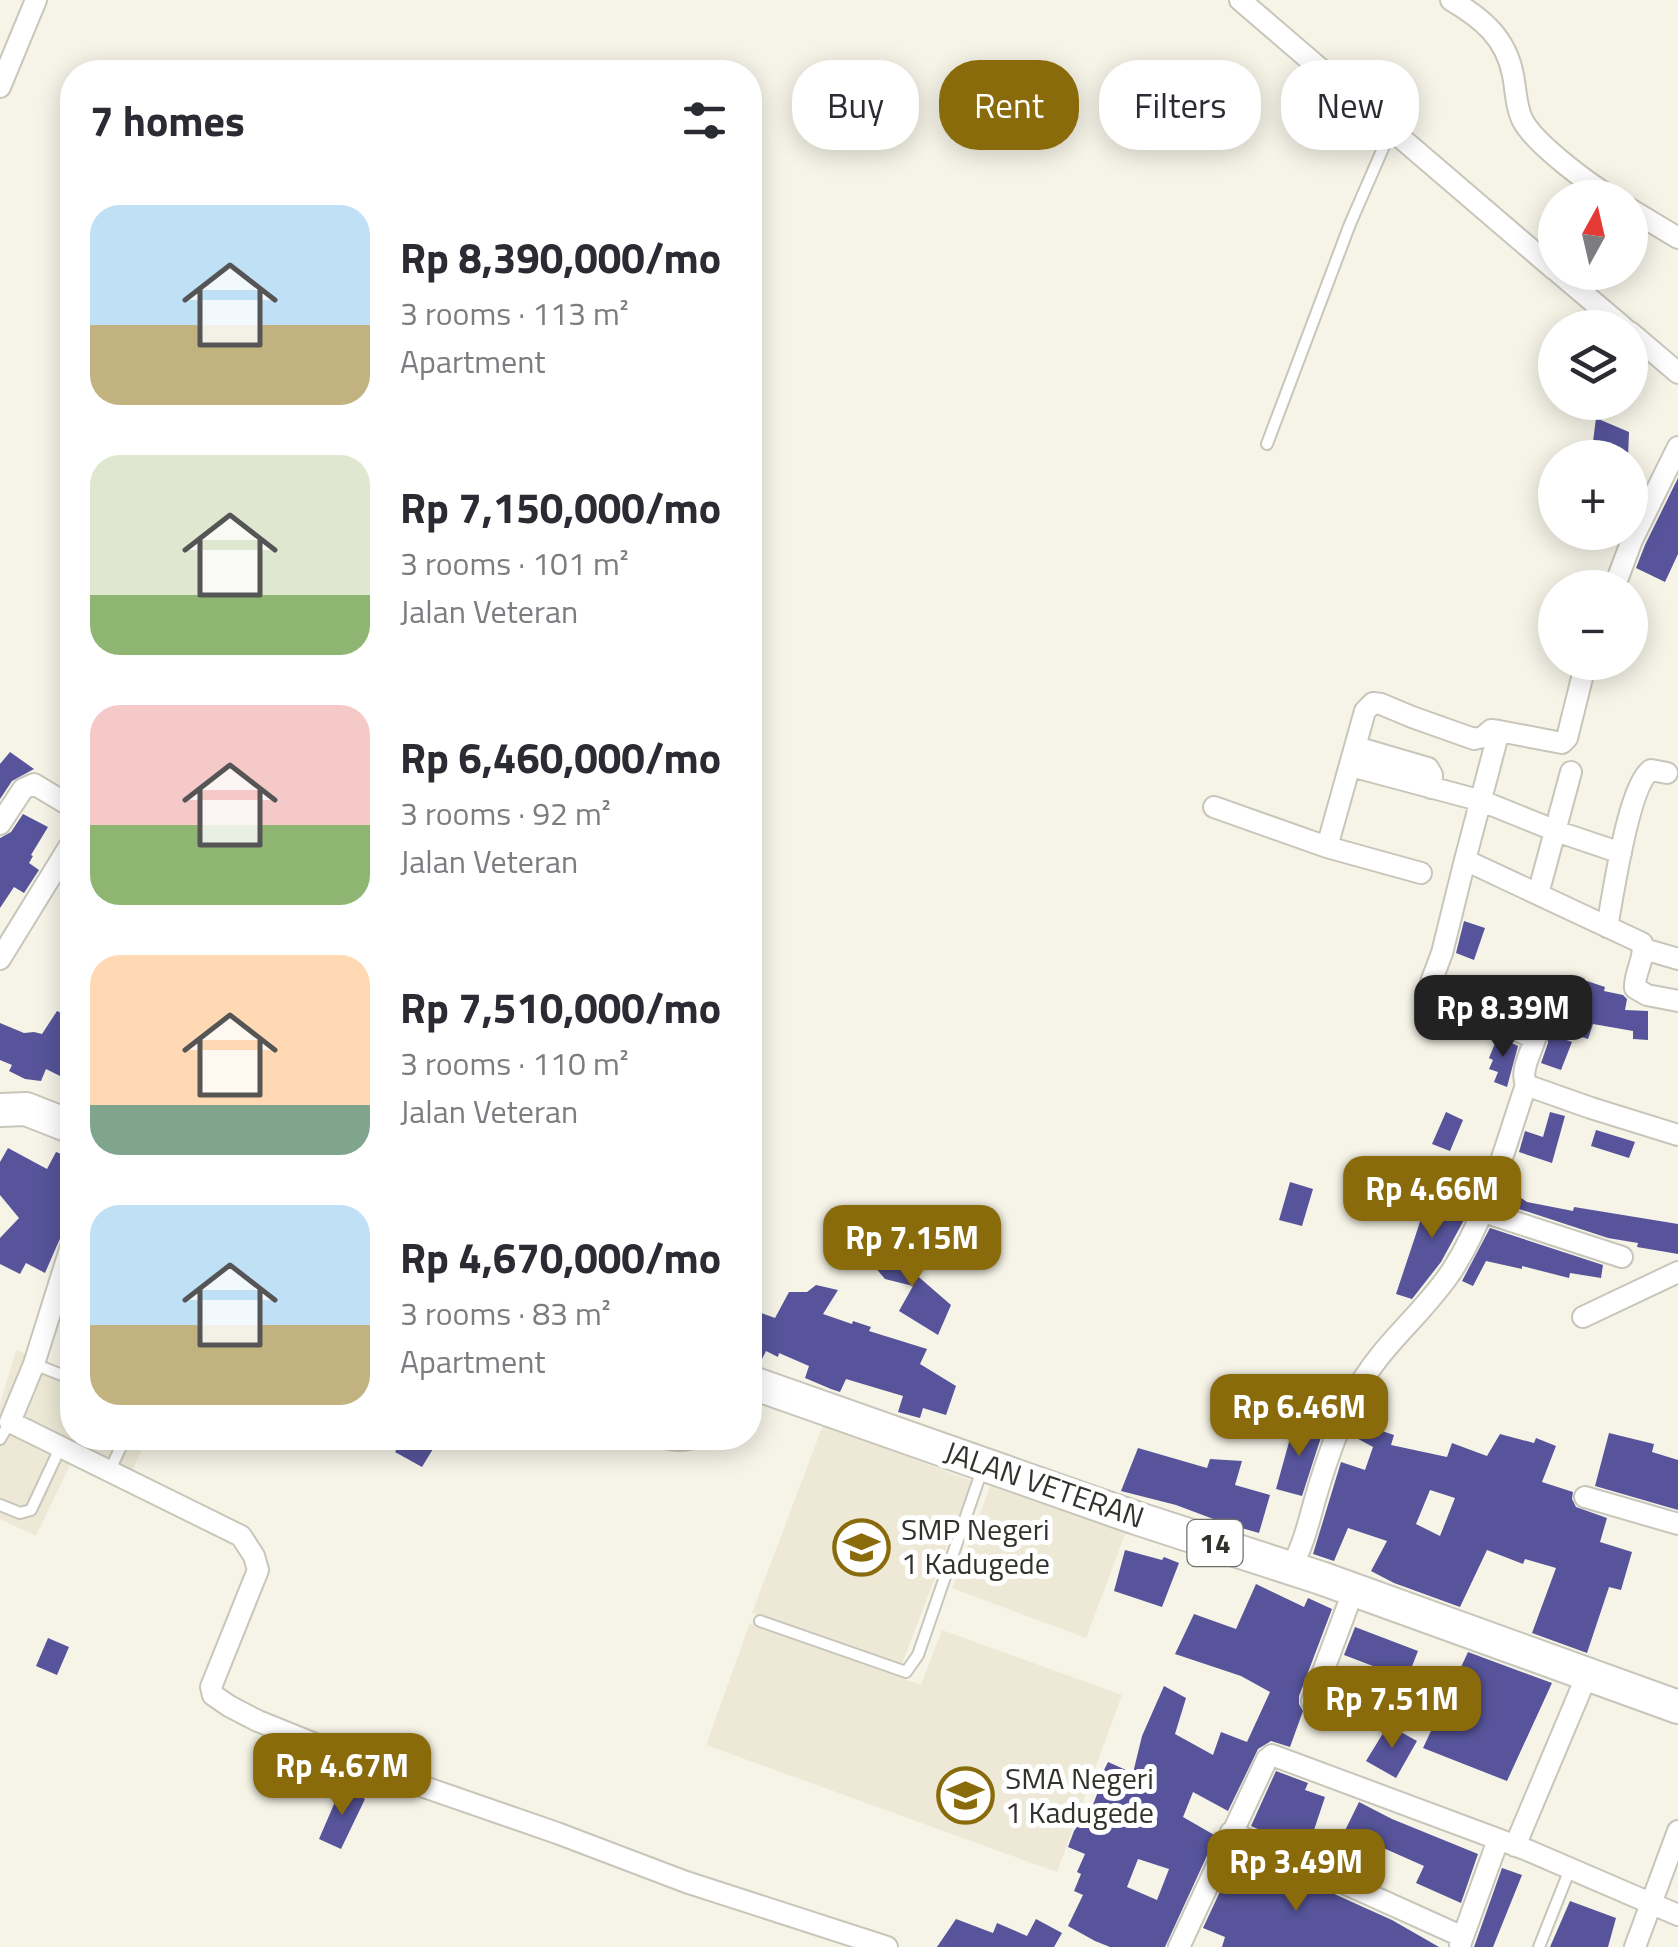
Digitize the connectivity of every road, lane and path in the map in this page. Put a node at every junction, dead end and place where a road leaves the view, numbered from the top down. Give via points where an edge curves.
1 (36, 0) edge
2 (1240, 0) edge
3 (1450, 0) edge
4 (1310, 60) edge
5 (0, 88) edge
6 (1382, 150) edge
7 (1415, 150) edge
8 (1586, 180) edge
9 (1648, 219) edge
10 (1678, 238) edge
11 (1538, 255) edge
12 (1579, 290) edge
13 (1603, 310) edge
14 (1648, 347) edge
15 (1678, 372) edge
16 (1267, 444) dead end
17 (1678, 448) edge
18 (1621, 570) edge
19 (1582, 680) edge
20 (1499, 731) junction
21 (1354, 756) junction
22 (1571, 772) dead end
23 (1668, 772) dead end
24 (60, 800) edge
25 (1482, 801) junction
26 (1214, 806) dead end
27 (0, 824) edge
28 (1556, 831) junction
29 (1327, 848) junction
30 (1621, 853) junction
31 (1465, 860) junction
32 (60, 861) edge
33 (1421, 873) dead end
34 (1538, 894) junction
35 (0, 917) edge
36 (19, 927) junction
37 (1607, 927) junction
38 (1644, 949) junction
39 (0, 959) edge
40 (1678, 959) edge
41 (1678, 1001) edge
42 (1526, 1085) junction
43 (0, 1110) edge
44 (60, 1122) edge
45 (1678, 1135) edge
46 (1481, 1210) junction
47 (1622, 1257) dead end
48 (1678, 1272) edge
49 (60, 1281) edge
50 (1583, 1317) dead end
51 (34, 1364) junction
52 (60, 1374) edge
53 (762, 1386) edge
54 (5, 1431) edge
55 (60, 1446) edge
56 (60, 1448) edge
57 (69, 1450) edge
58 (119, 1450) edge
59 (984, 1464) junction
60 (110, 1470) junction
61 (1586, 1498) dead end
62 (0, 1506) edge
63 (1678, 1524) edge
64 (1291, 1567) junction
65 (1354, 1589) junction
66 (760, 1621) dead end
67 (1586, 1675) junction
68 (1312, 1700) dead end
69 (1678, 1708) edge
70 (1678, 1831) edge
71 (1231, 1832) junction
72 (1507, 1843) junction
73 (1570, 1868) junction
74 (1650, 1901) junction
75 (1678, 1915) edge
76 (1461, 1942) edge
77 (887, 1947) edge
78 (1179, 1947) edge
79 (1539, 1947) edge
80 (1634, 1947) edge

1 - 5 street
2 - 4 street
3 - 8 street via 1490,28 1510,63 1527,127
6 - 16 lane
7 - 11 street
9 - 10 street
12 - 13 street
14 - 15 street
17 - 18 street
19 - 20 street via 1562,743
20 - 21 street via 1474,739 1374,703 1365,711
20 - 25 street
21 - 25 street
21 - 29 street
22 - 28 street
23 - 30 street via 1644,774
24 - 27 street via 34,784 23,789
25 - 28 street
25 - 31 street
26 - 29 street
28 - 30 street
28 - 34 street
29 - 33 street
30 - 37 street
31 - 34 street
31 - 42 street via 1432,987 1537,1032 1524,1070
32 - 36 street
34 - 37 street
35 - 36 street
36 - 39 street
37 - 38 street
38 - 40 street
38 - 41 street via 1636,990
42 - 45 street
42 - 46 street
43 - 44 highway via 26,1109
46 - 47 street
46 - 64 street via 1452,1270 1353,1398
48 - 50 street
49 - 51 street
51 - 52 lane
51 - 54 street
53 - 59 highway, JALAN VETERAN / 14
54 - 55 street
56 - 62 lane via 30,1510
57 - 60 street
58 - 60 lane
59 - 64 highway, JALAN VETERAN / 14
59 - 66 lane via 918,1656 906,1672
60 - 77 street via 241,1536 254,1556 258,1570 211,1687 229,1706 404,1780
61 - 63 street
64 - 65 highway, JALAN VETERAN / 14
65 - 67 highway, JALAN VETERAN / 14
65 - 68 street
67 - 69 highway, JALAN VETERAN / 14
67 - 72 street
70 - 74 street
71 - 72 street via 1272,1755
71 - 76 street
71 - 78 street
72 - 73 street
72 - 76 street
73 - 74 street
73 - 79 lane
74 - 75 street
74 - 80 street

